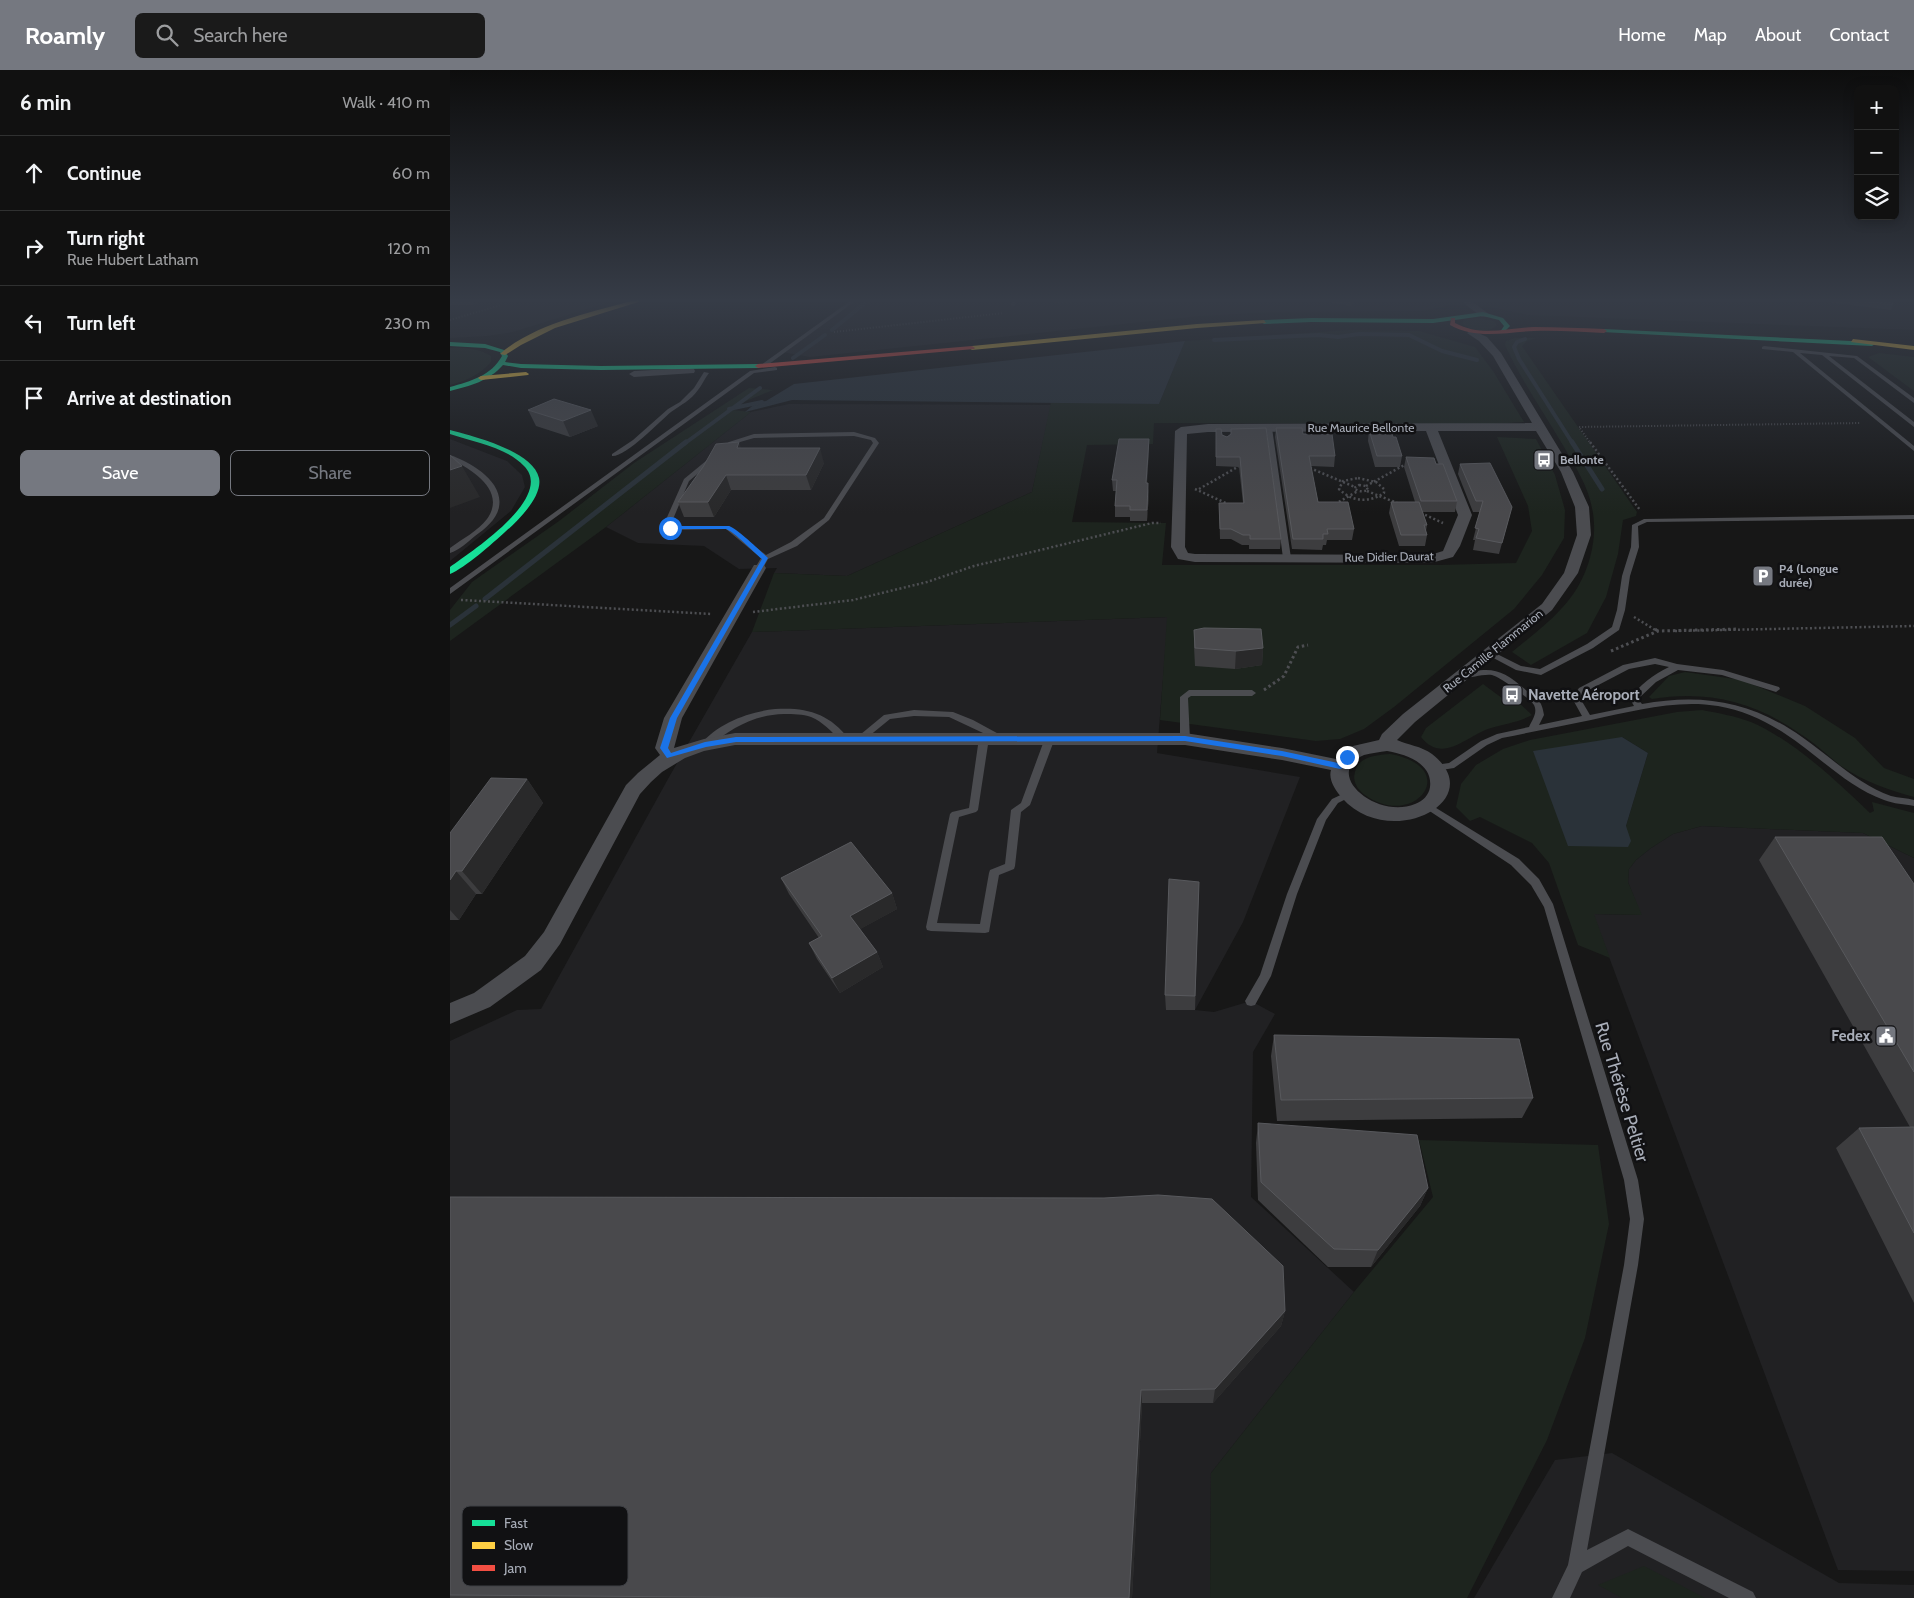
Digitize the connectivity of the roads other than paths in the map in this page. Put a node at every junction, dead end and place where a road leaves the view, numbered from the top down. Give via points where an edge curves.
1 (494, 370) edge
2 (704, 370) edge
3 (768, 370) edge
4 (775, 370) edge
5 (1507, 370) edge
6 (1818, 370) edge
7 (1844, 370) edge
8 (1872, 370) edge
9 (752, 372) junction
10 (706, 373) junction
11 (634, 374) junction
12 (481, 378) junction
13 (450, 389) edge
14 (1914, 402) edge
15 (1914, 425) edge
16 (1540, 427) junction
17 (1269, 428) junction
18 (1431, 428) junction
19 (450, 432) edge
20 (1914, 449) edge
21 (614, 455) dead end
22 (450, 457) edge
23 (1914, 517) edge
24 (450, 551) edge
25 (1194, 558) joint
26 (1287, 558) junction
27 (762, 563) junction
28 (450, 571) edge
29 (450, 592) edge
30 (1490, 654) junction
31 (1677, 667) junction
32 (1463, 676) junction
33 (1776, 689) dead end
34 (1252, 693) road end
35 (1639, 707) junction
36 (1587, 718) junction
37 (1532, 729) junction
38 (993, 738) junction
39 (1050, 738) junction
40 (1185, 738) junction
41 (852, 739) junction
42 (705, 745) junction
43 (1387, 745) junction
44 (670, 756) junction
45 (1340, 766) junction
46 (1435, 768) junction
47 (1347, 795) junction
48 (1914, 803) edge
49 (1428, 806) junction
50 (1251, 1001) dead end
51 (450, 1014) edge
52 (1576, 1566) junction
53 (1561, 1598) edge
54 (1747, 1598) edge

1 - 12 main road
2 - 11 street
3 - 9 lane
4 - 9 main road
5 - 16 street, Rue Camille Flammarion
6 - 20 lane
7 - 15 lane
8 - 14 lane
9 - 10 main road
9 - 29 lane
10 - 11 main road
10 - 21 lane via 682,403
11 - 12 main road via 512,374
12 - 13 main road
16 - 18 street, Rue Maurice Bellonte
16 - 30 street, Rue Camille Flammarion via 1567,472 1582,507 1584,535 1571,574 1547,607
17 - 18 street, Rue Maurice Bellonte
17 - 25 street, Rue Maurice Bellonte via 1226,432 1182,431 1178,548 1184,556
17 - 26 lane
18 - 26 street, Rue Didier Daurat via 1465,515 1448,554 1431,559
19 - 28 main road via 520,459 530,467 536,480 533,495 519,514
22 - 24 lane via 480,473 489,482 496,498 491,518
23 - 30 lane via 1646,520 1635,525 1635,547 1616,628 1541,672 1518,668
25 - 26 street, Rue Didier Daurat
27 - 27 lane via 827,519 876,443 873,439 854,434 743,438 731,443 686,480 667,524 670,528 727,527 735,531
27 - 44 street via 673,718 664,748
30 - 32 street, Rue Camille Flammarion
31 - 33 lane via 1723,673
31 - 35 lane via 1638,693 1634,699
31 - 36 lane via 1655,661 1626,667 1582,690 1576,698
32 - 37 lane via 1479,672 1507,678 1538,704 1540,715
32 - 43 street, Rue Camille Flammarion via 1409,718 1388,738
34 - 40 lane via 1189,693 1184,697 1183,707
35 - 36 lane
35 - 48 lane via 1673,701 1704,701 1725,703 1755,713 1787,731 1856,783 1888,798
36 - 37 lane
37 - 46 lane via 1500,736 1451,766
38 - 39 street
38 - 39 lane via 973,810 955,814 931,927 985,929 994,873 1010,866 1016,810 1025,805
38 - 41 street
39 - 40 street
40 - 45 street
41 - 42 street via 736,739
41 - 42 lane via 820,718 801,711 768,711 750,715
42 - 44 street
43 - 45 street via 1358,750
43 - 46 street via 1414,752
44 - 51 street via 650,770 633,790 552,938 533,963 482,1000
45 - 47 street via 1341,785
46 - 49 street via 1440,788
47 - 49 street via 1358,804 1386,814 1416,812
47 - 50 lane via 1336,801 1322,819 1292,894 1265,976
49 - 52 lane, Rue Thérèse Peltier via 1516,862 1540,890 1549,907 1631,1180 1637,1219 1631,1265
52 - 53 lane, Rue Thérèse Peltier
52 - 54 lane via 1628,1536

